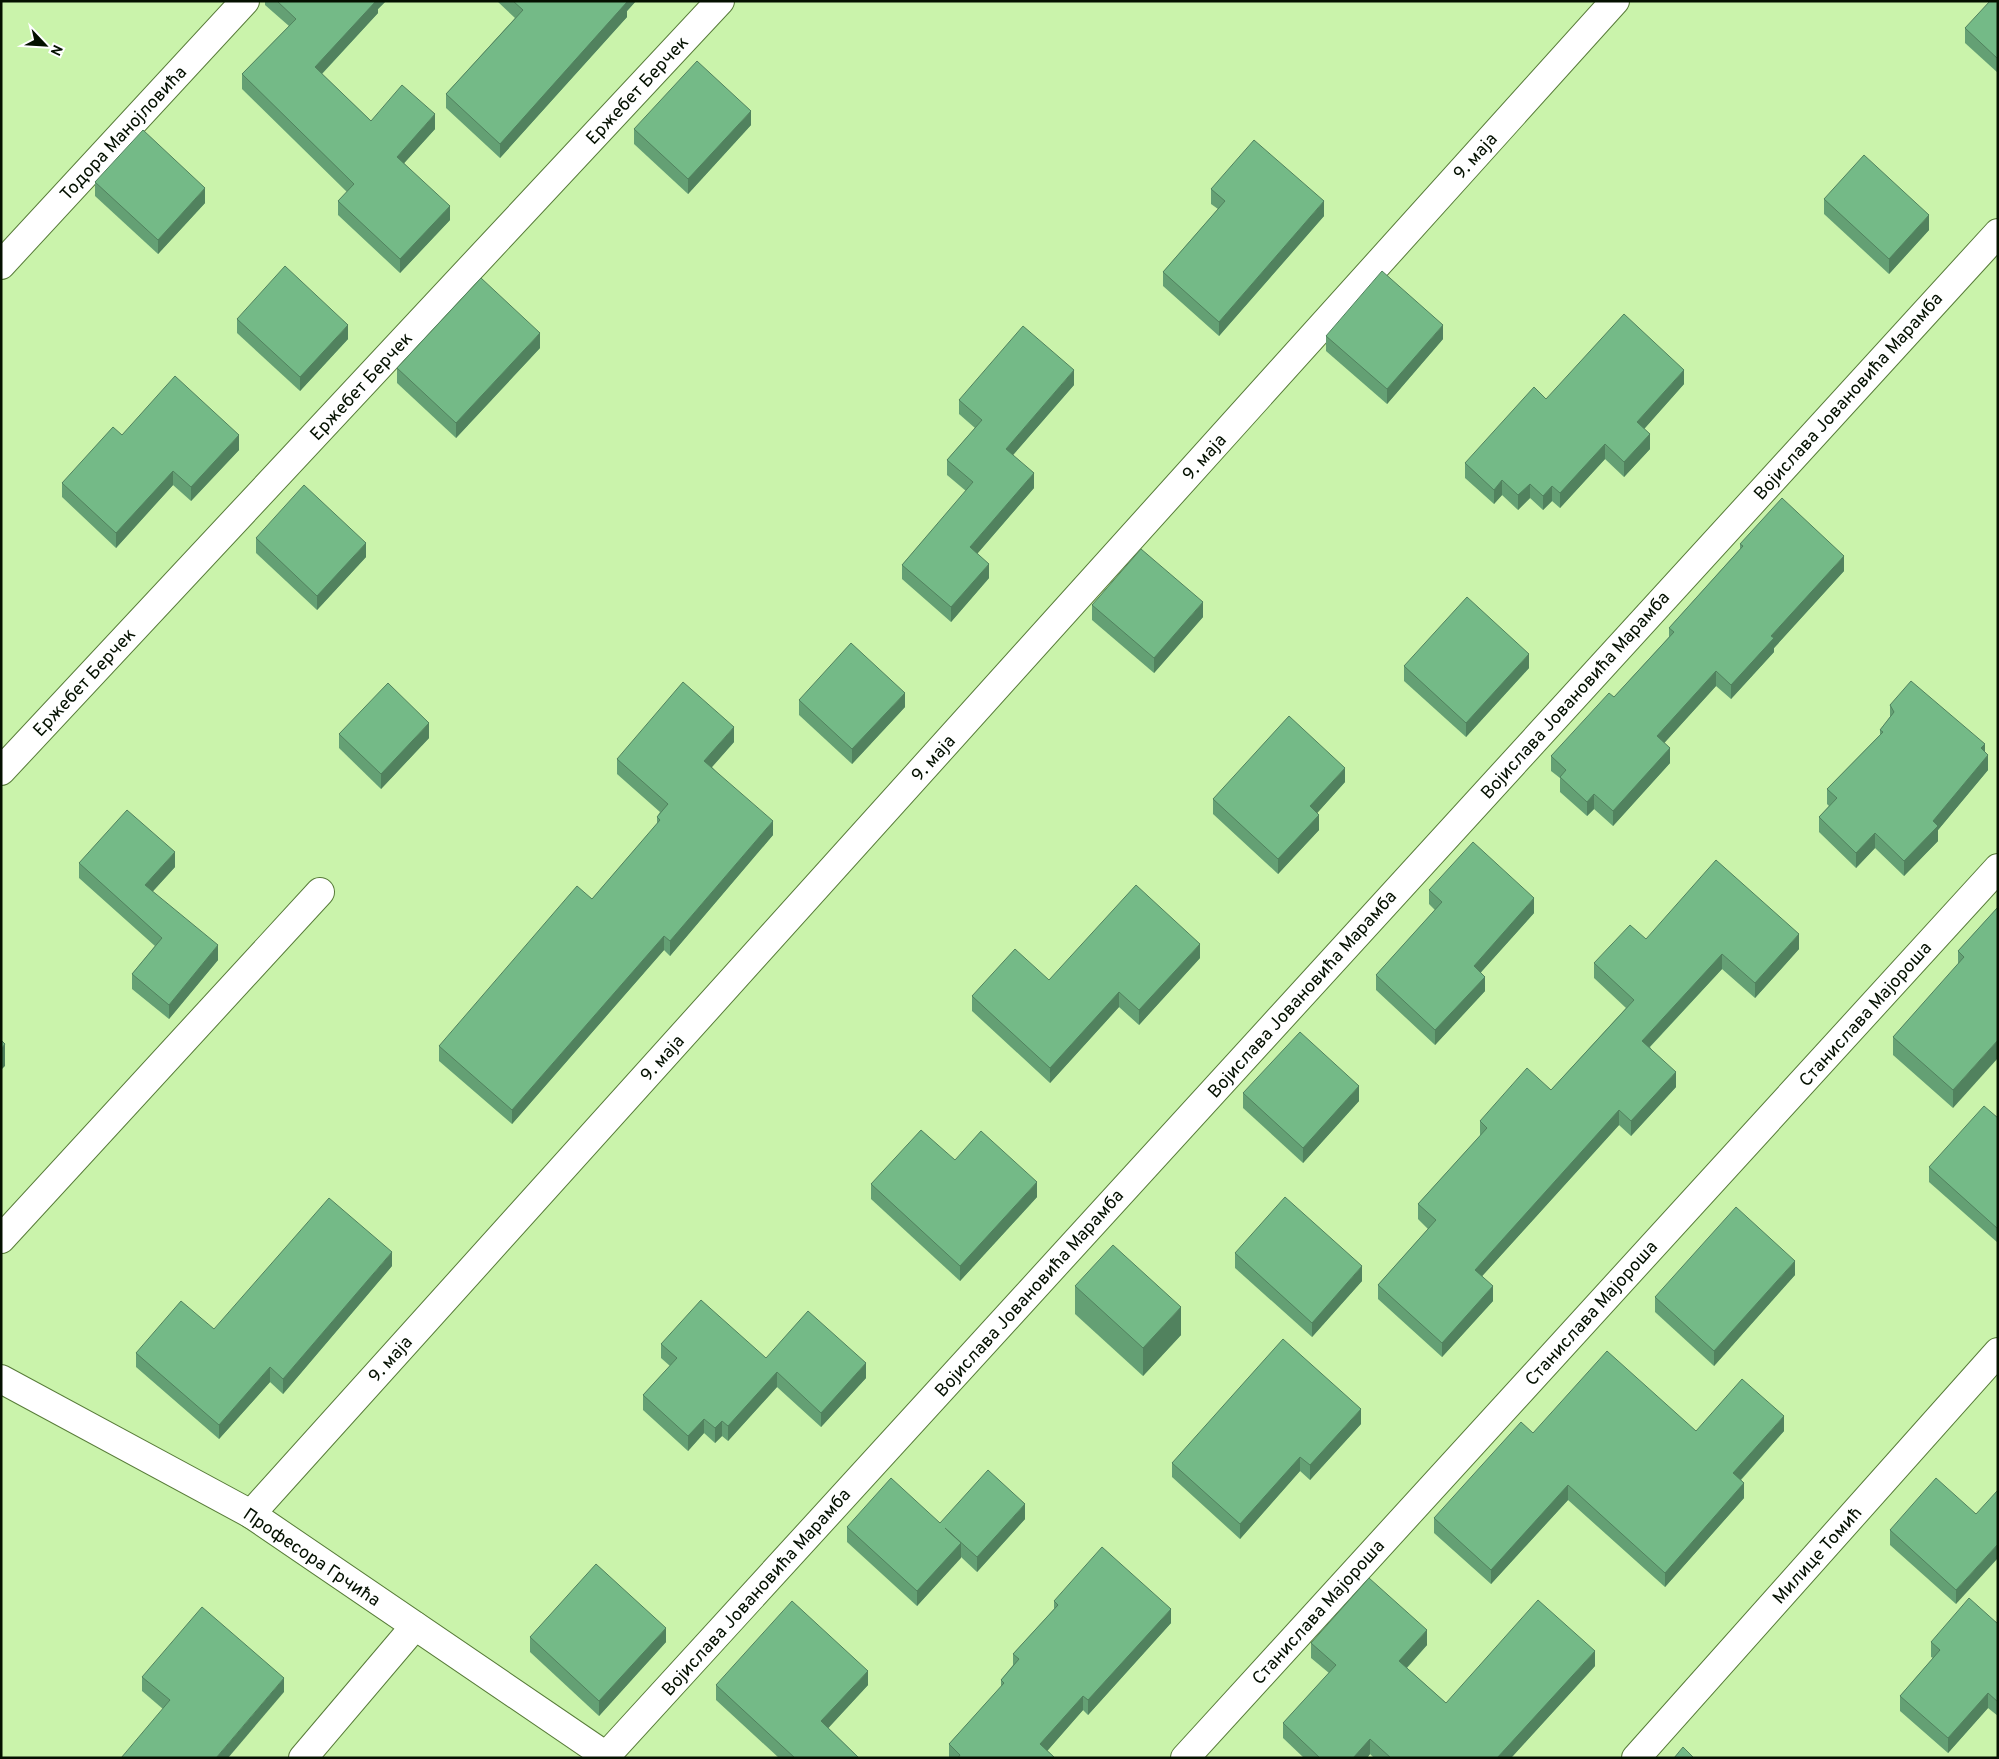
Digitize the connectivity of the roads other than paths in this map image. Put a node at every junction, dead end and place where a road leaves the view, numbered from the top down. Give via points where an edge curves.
1 (245, 1) edge
2 (720, 1) edge
3 (1615, 1) edge
4 (1998, 232) edge
5 (1, 266) edge
6 (1, 771) edge
7 (1998, 868) edge
8 (320, 892) dead end
9 (1, 1239) edge
10 (1998, 1352) edge
11 (1, 1379) edge
12 (251, 1514) junction
13 (415, 1626) junction
14 (608, 1757) edge
15 (303, 1758) edge
16 (1185, 1758) edge
17 (1636, 1758) edge

1 - 5 street, Тодора Манојловића
2 - 6 street, Ержебет Берчек
3 - 12 street, 9. маја
4 - 14 street, Војислава Јовановића Марамба
7 - 16 street, Станислава Мајороша
8 - 9 street
10 - 17 street, Милице Томић
11 - 12 street, Професора Грчића
12 - 13 street, Професора Грчића
13 - 14 street, Професора Грчића
13 - 15 street

